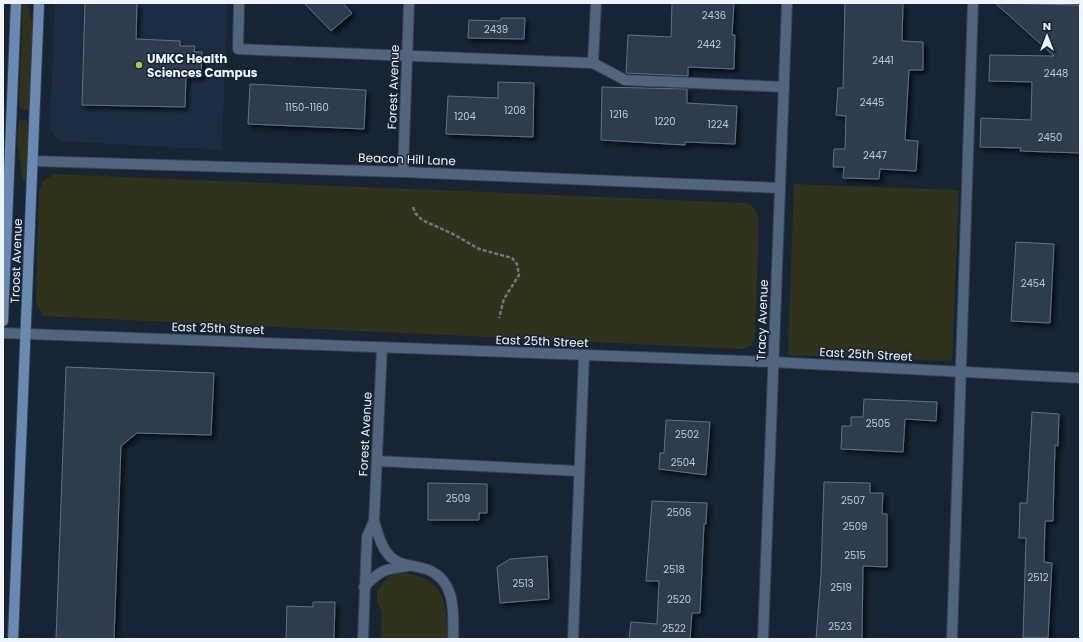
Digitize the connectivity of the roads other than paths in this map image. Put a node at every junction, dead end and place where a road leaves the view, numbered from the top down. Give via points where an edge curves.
1 (16, 3) edge
2 (39, 3) edge
3 (239, 3) edge
4 (410, 3) edge
5 (596, 3) edge
6 (787, 3) edge
7 (973, 3) edge
8 (408, 55) junction
9 (593, 63) junction
10 (784, 87) junction
11 (33, 161) junction
12 (404, 172) junction
13 (780, 188) junction
14 (3, 321) edge
15 (3, 333) edge
16 (26, 335) junction
17 (382, 347) junction
18 (584, 355) junction
19 (773, 362) junction
20 (961, 372) junction
21 (1080, 378) edge
22 (377, 461) junction
23 (579, 471) junction
24 (374, 521) junction
25 (408, 566) junction
26 (364, 587) junction
27 (13, 639) edge
28 (363, 639) edge
29 (453, 639) edge
30 (572, 639) edge
31 (763, 639) edge
32 (952, 639) edge

1 - 14 main road, Troost Avenue
2 - 11 main road, Troost Avenue
3 - 8 street via 238,49
4 - 8 street, Forest Avenue
5 - 9 street
6 - 10 street, Tracy Avenue
7 - 20 street
8 - 9 street
8 - 12 street, Forest Avenue
9 - 10 street via 625,80
10 - 13 street, Tracy Avenue
11 - 12 street, Beacon Hill Lane
11 - 16 main road, Troost Avenue
12 - 13 street, Beacon Hill Lane
13 - 19 street, Tracy Avenue
15 - 16 street, East 25th Street
16 - 17 street, East 25th Street
16 - 27 main road, Troost Avenue
17 - 18 street, East 25th Street
17 - 22 street, Forest Avenue
18 - 19 street, East 25th Street
18 - 23 street
19 - 20 street, East 25th Street
19 - 31 street, Tracy Avenue
20 - 21 street, East 25th Street
20 - 32 street
22 - 23 street
22 - 24 street, Forest Avenue
23 - 30 street
24 - 25 street, Forest Avenue via 383,547 393,559
24 - 26 street, Forest Avenue via 367,537
25 - 26 street, Forest Avenue via 386,569
25 - 29 street, Forest Avenue via 436,573 449,589 454,606
26 - 28 street, Forest Avenue

